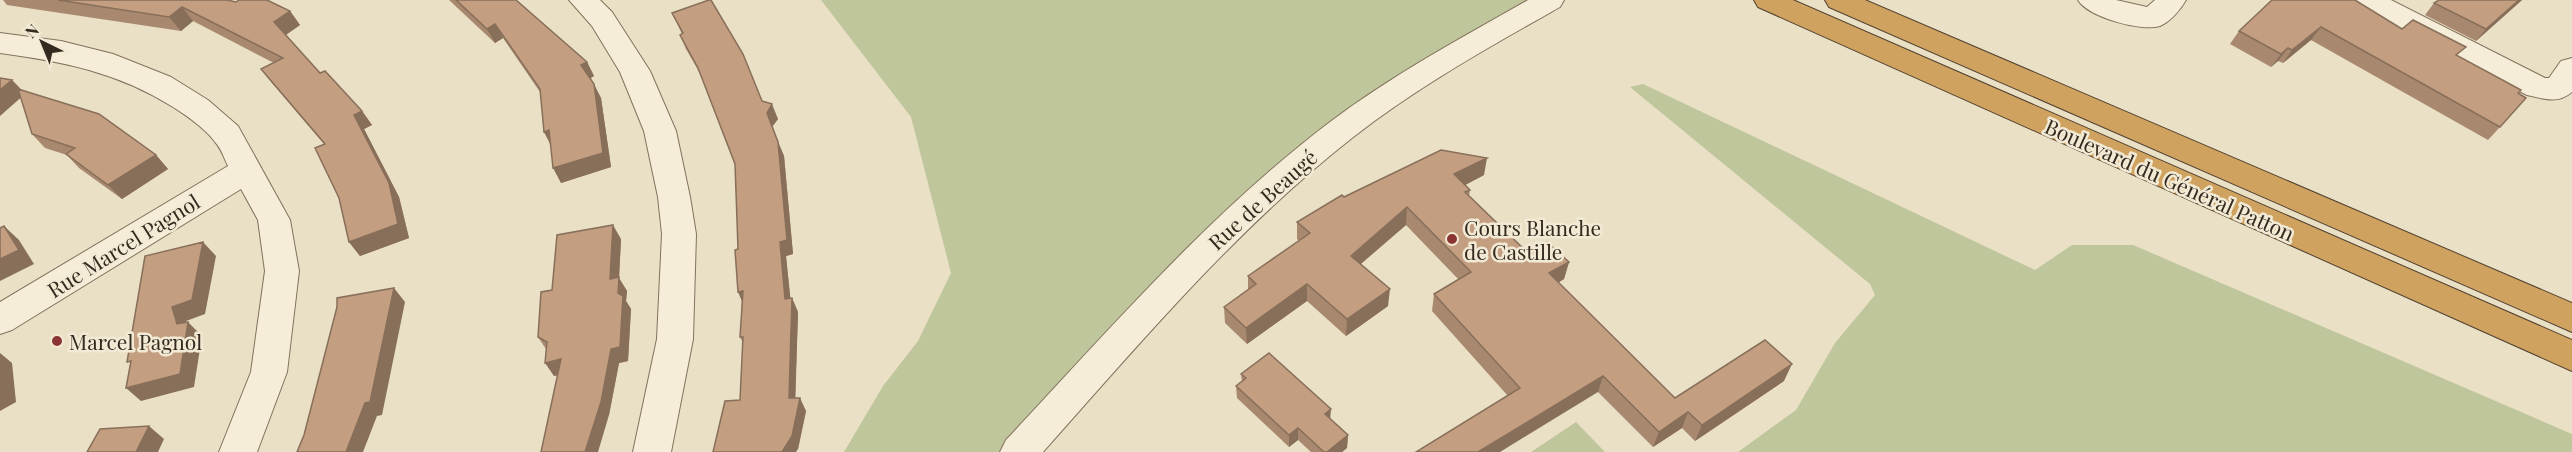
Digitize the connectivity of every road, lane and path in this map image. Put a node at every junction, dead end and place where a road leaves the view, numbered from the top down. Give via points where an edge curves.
1 (583, 0) edge
2 (1550, 0) edge
3 (1768, 0) edge
4 (1839, 0) edge
5 (2092, 0) edge
6 (2172, 0) edge
7 (2368, 0) edge
8 (0, 43) edge
9 (2570, 76) edge
10 (247, 170) junction
11 (2572, 318) edge
12 (0, 320) edge
13 (2572, 357) edge
14 (238, 452) edge
15 (652, 452) edge
16 (1019, 452) edge

1 - 15 street via 602,19 635,71 660,131 674,197 679,234 675,339
2 - 16 street, Rue de Beaugé via 1404,85 1341,130 1271,189 1194,261
3 - 13 highway, Boulevard du Général Patton
4 - 11 highway, Boulevard du Général Patton
5 - 6 street via 2116,12 2153,18
7 - 9 street via 2522,81 2555,90
8 - 10 street via 102,61 160,85 197,108 227,134
10 - 12 street, Rue Marcel Pagnol
10 - 14 street via 274,220 282,271 269,372

